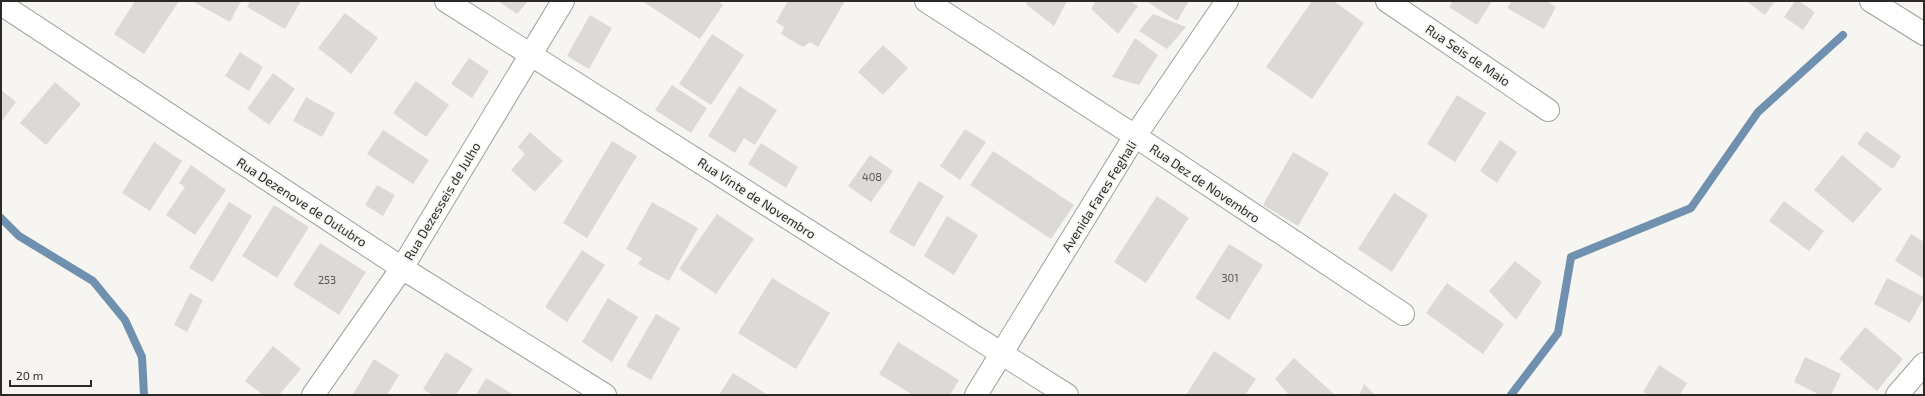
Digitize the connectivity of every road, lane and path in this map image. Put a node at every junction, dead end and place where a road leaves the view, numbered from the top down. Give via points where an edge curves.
1 (446, 1) edge
2 (563, 1) edge
3 (926, 1) edge
4 (1227, 1) edge
5 (1387, 1) edge
6 (1871, 1) edge
7 (1, 4) edge
8 (1924, 34) edge
9 (531, 53) junction
10 (1548, 110) dead end
11 (1135, 136) junction
12 (402, 268) junction
13 (1403, 314) dead end
14 (1001, 355) junction
15 (1924, 364) edge
16 (313, 395) edge
17 (605, 395) edge
18 (976, 395) edge
19 (1067, 395) edge
20 (1897, 395) edge

1 - 9 street, Rua Vinte de Novembro
2 - 9 street, Rua Dezesseis de Julho
3 - 11 street, Rua Dez de Novembro
4 - 11 street, Avenida Fares Feghali
5 - 10 street, Rua Seis de Maio
6 - 8 street
7 - 12 street, Rua Dezenove de Outubro
9 - 12 street, Rua Dezesseis de Julho
9 - 14 street, Rua Vinte de Novembro
11 - 13 street, Rua Dez de Novembro
11 - 14 street, Avenida Fares Feghali
12 - 16 street, Rua Dezesseis de Julho
12 - 17 street, Rua Dezenove de Outubro
14 - 18 street, Avenida Fares Feghali
14 - 19 street, Rua Vinte de Novembro
15 - 20 street

